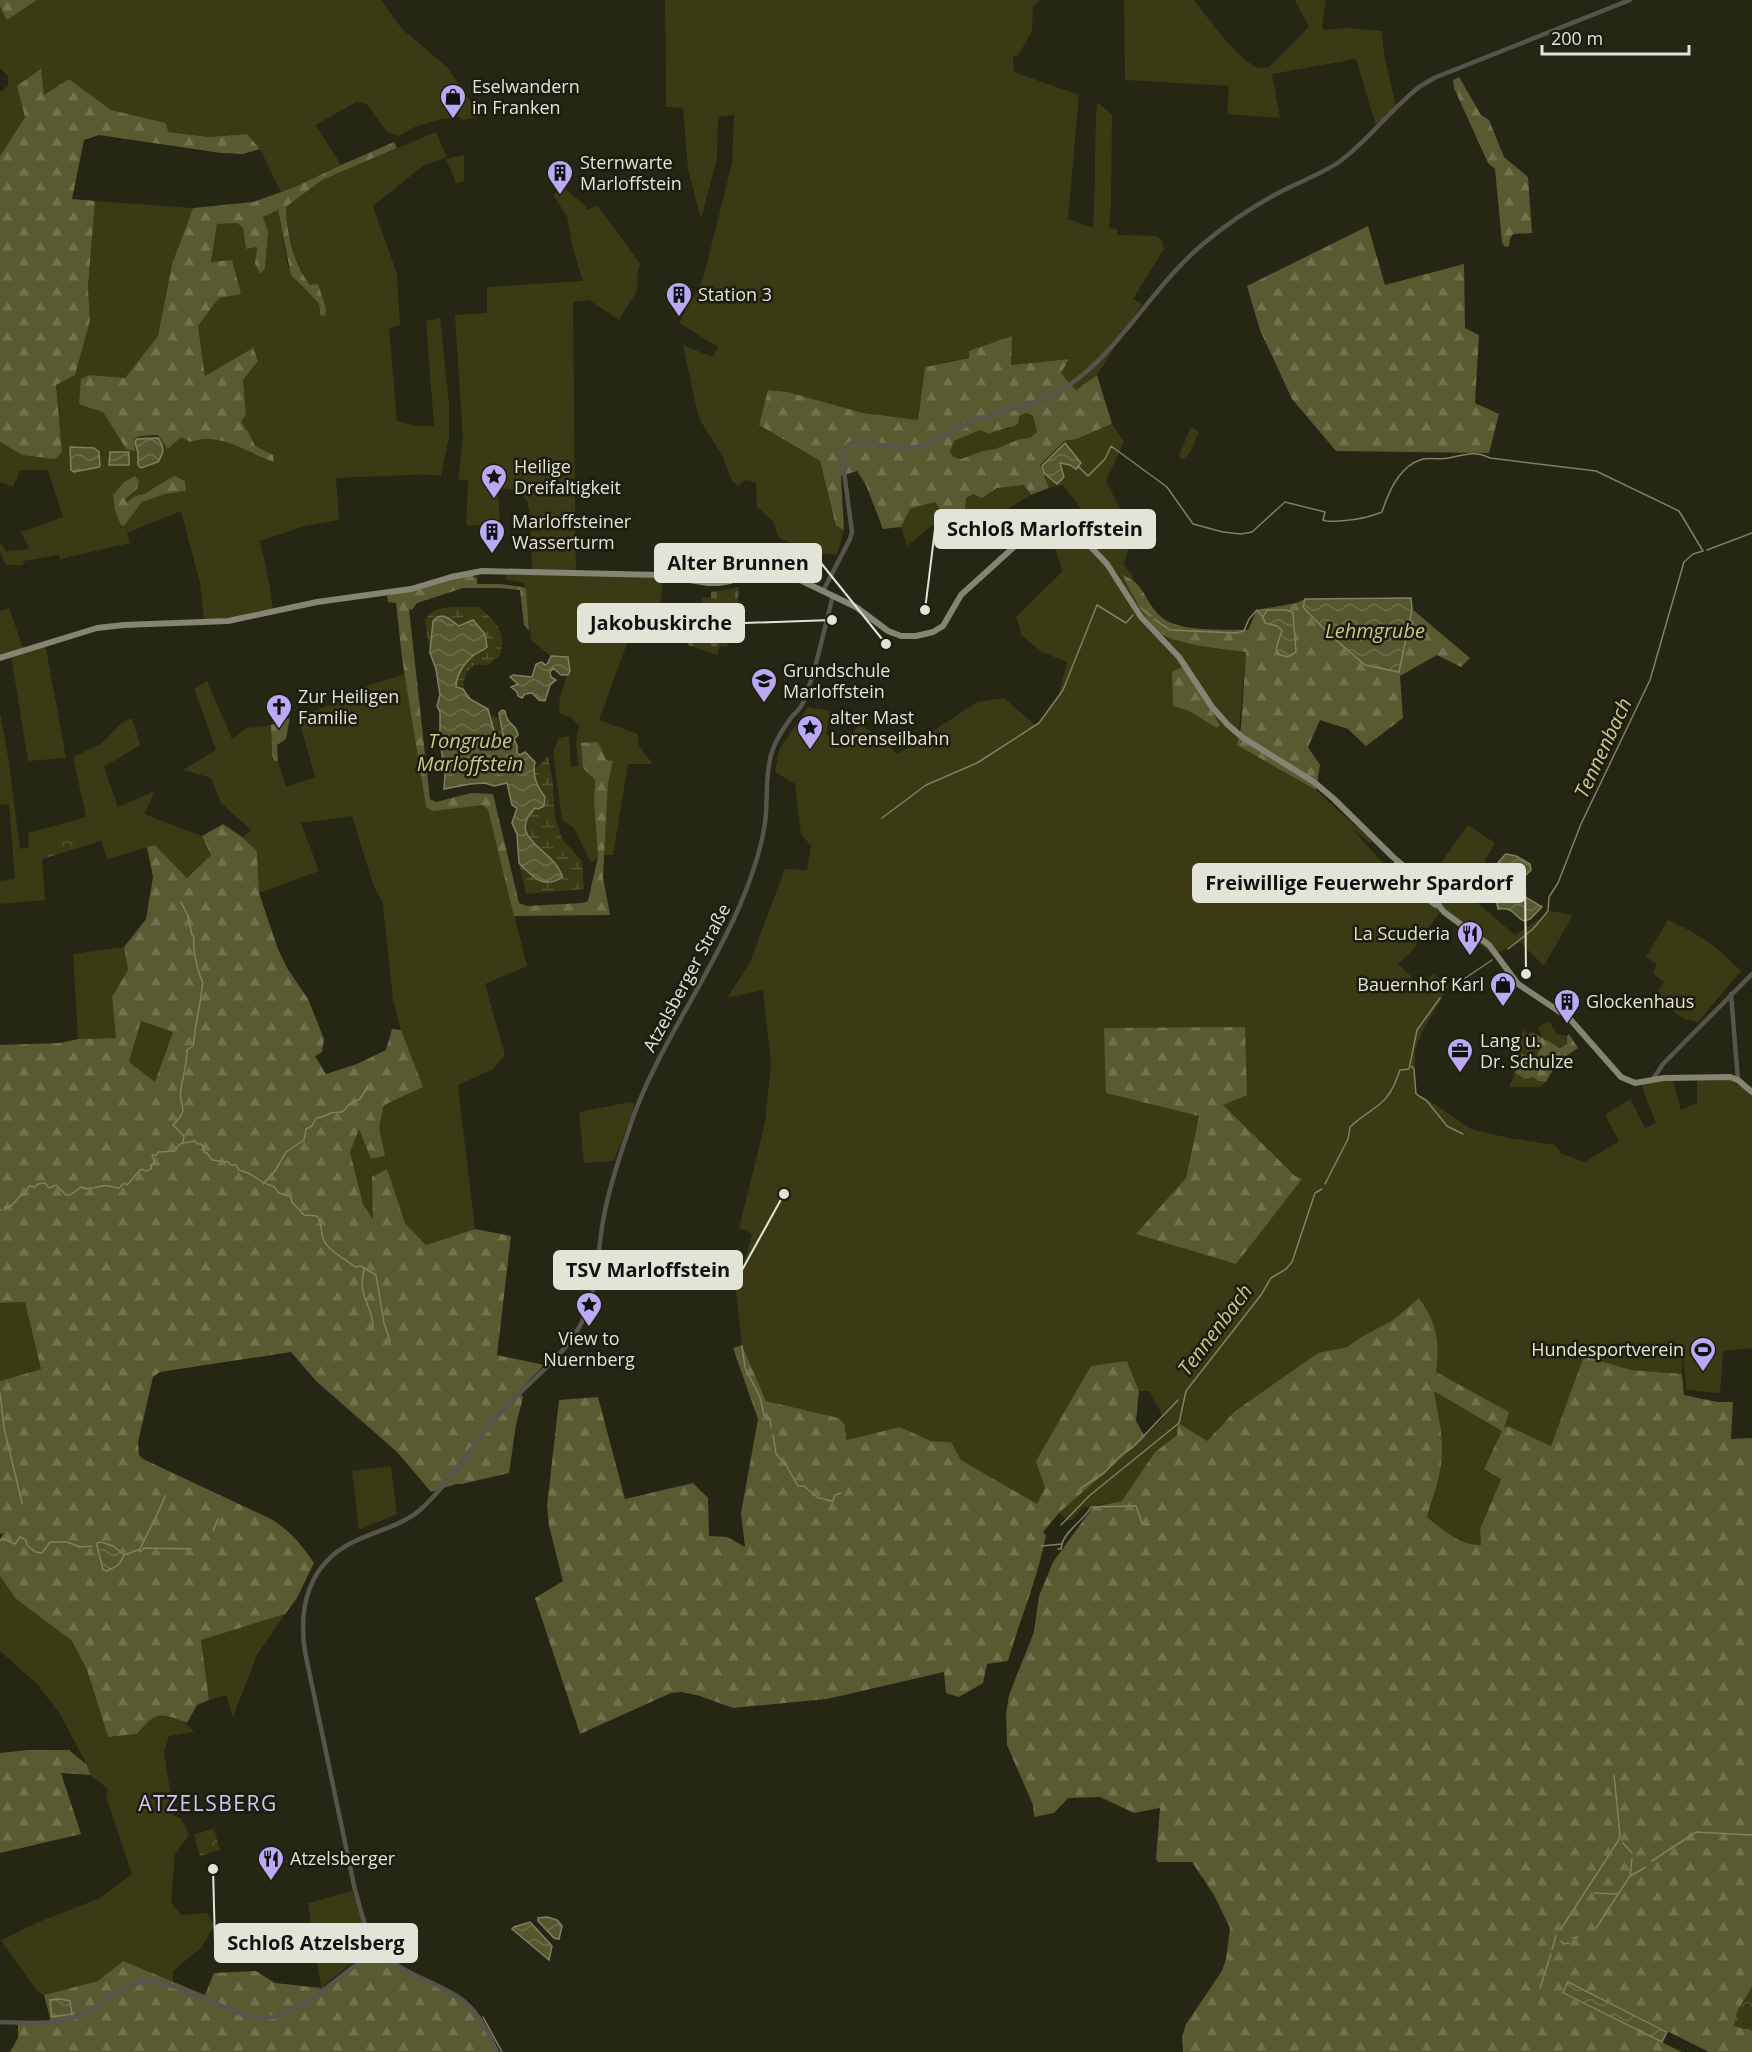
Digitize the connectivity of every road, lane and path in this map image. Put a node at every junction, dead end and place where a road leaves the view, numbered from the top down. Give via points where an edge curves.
1 (1630, 0) edge
2 (823, 591) junction
3 (833, 596) junction
4 (0, 658) edge
5 (1393, 857) junction
6 (1416, 876) junction
7 (1423, 885) junction
8 (1413, 886) junction
9 (1438, 906) junction
10 (1752, 974) edge
11 (1731, 994) junction
12 (1653, 1079) junction
13 (1738, 1080) junction
14 (1752, 1092) edge
15 (378, 1948) junction
16 (0, 2022) edge
17 (497, 2052) edge

1 - 2 street via 1419,87 1337,163 1264,200 1202,244 1083,376 1052,396 980,418 933,442 911,448 853,442 844,450 843,457 852,532
2 - 3 main road
2 - 4 main road via 769,565 718,584 667,575 504,570 469,573 418,587 317,602 228,621 107,626
3 - 5 main road via 891,633 925,634 942,626 963,592 1026,536 1046,528 1067,531 1089,545 1107,564 1146,624 1179,657 1221,718 1242,737 1314,782
3 - 15 street, Atzelsberger Straße via 803,703 771,753 765,822 742,901 728,934 672,1032 628,1129 603,1218 589,1308 575,1335 500,1413 421,1509 353,1542 328,1561 311,1585 304,1605 305,1652 355,1890 363,1919
5 - 6 main road
5 - 8 main road
6 - 7 main road
6 - 8 main road
7 - 8 main road
7 - 9 main road
8 - 9 main road
9 - 12 main road via 1484,940 1518,984 1569,1018 1624,1079 1635,1083
10 - 11 street
11 - 12 street
11 - 13 street
12 - 13 main road
13 - 14 main road
15 - 16 street via 311,1999 276,2018 240,2014 171,1985 141,1982 69,2020
15 - 17 street via 403,1970 464,2002 484,2026

